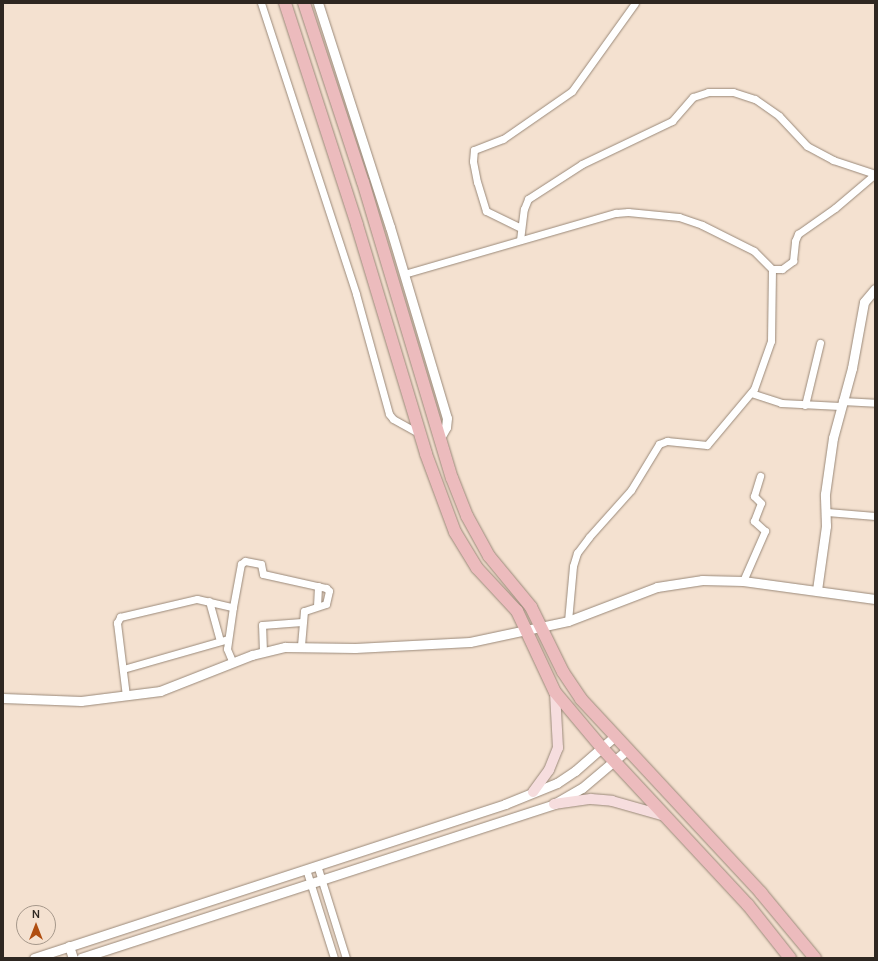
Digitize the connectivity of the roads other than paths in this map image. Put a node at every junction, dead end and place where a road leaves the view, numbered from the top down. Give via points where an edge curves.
1 (261, 3) edge
2 (285, 3) edge
3 (304, 3) edge
4 (318, 3) edge
5 (635, 3) edge
6 (875, 174) edge
7 (522, 228) junction
8 (520, 240) junction
9 (772, 268) junction
10 (404, 274) junction
11 (875, 289) edge
12 (820, 343) dead end
13 (751, 393) junction
14 (841, 403) junction
15 (875, 403) edge
16 (805, 405) junction
17 (421, 434) junction
18 (440, 438) junction
19 (760, 476) dead end
20 (827, 512) junction
21 (875, 516) edge
22 (744, 581) junction
23 (318, 586) junction
24 (817, 590) junction
25 (875, 599) edge
26 (209, 601) junction
27 (233, 606) junction
28 (317, 606) junction
29 (568, 621) junction
30 (302, 622) junction
31 (541, 626) junction
32 (527, 629) junction
33 (228, 639) junction
34 (220, 641) junction
35 (301, 647) junction
36 (263, 652) junction
37 (233, 663) junction
38 (122, 668) junction
39 (555, 692) junction
40 (126, 696) junction
41 (3, 698) edge
42 (614, 736) junction
43 (602, 748) junction
44 (627, 750) junction
45 (614, 760) junction
46 (533, 792) junction
47 (554, 804) junction
48 (667, 817) junction
49 (317, 865) junction
50 (306, 869) junction
51 (322, 879) junction
52 (311, 883) junction
53 (69, 946) junction
54 (51, 955) edge
55 (34, 958) edge
56 (73, 958) edge
57 (81, 958) edge
58 (334, 958) edge
59 (346, 958) edge
60 (790, 958) edge
61 (815, 958) edge

1 - 17 street via 356,294 389,414 392,419
2 - 17 main road
3 - 18 main road via 363,182
4 - 10 street
5 - 7 street via 572,91 503,139 474,150 476,182 486,211
6 - 7 street via 833,160 807,146 779,116 755,99 733,92 708,92 693,97 672,121 582,164 528,199
6 - 9 street via 835,208 798,234 794,241 792,264 782,269
7 - 8 street
8 - 9 street via 616,213 680,217 711,228 754,251
8 - 10 street
9 - 13 street via 771,341
10 - 18 street via 447,418 446,428
11 - 14 street via 864,302 852,368
12 - 16 street
13 - 16 street via 781,403
13 - 29 street via 707,445 667,440 660,444 631,490 588,537 578,553 572,566
14 - 15 street
14 - 16 street
14 - 20 street via 825,494
17 - 32 main road via 435,483 455,532 477,568 517,611
18 - 31 main road via 467,516 489,556 526,598
19 - 22 street via 754,496 761,503 754,521 765,531
20 - 21 street
20 - 24 street
22 - 24 street
22 - 29 street via 702,580 657,587
23 - 27 street via 263,574 261,564 245,561 242,564
23 - 28 street
23 - 28 street via 329,591 326,604
24 - 25 street
26 - 27 street
26 - 34 street
26 - 38 street via 197,599 118,618
27 - 33 street
28 - 30 street via 304,611
29 - 31 street
30 - 35 street
30 - 36 street via 262,625
31 - 32 street
31 - 42 main road via 570,685
32 - 35 street via 470,642
32 - 39 main road
33 - 34 street
33 - 37 street via 227,649
34 - 38 street
35 - 36 street
36 - 37 street
37 - 40 street via 172,687
38 - 40 street
39 - 43 main road
39 - 46 main road via 558,748 549,770
40 - 41 street via 81,700
42 - 43 street
42 - 44 main road
43 - 45 main road
43 - 46 street via 557,783
44 - 45 street
44 - 61 main road via 761,893
45 - 47 street via 582,788
45 - 48 main road
46 - 49 street via 506,804
47 - 48 main road via 591,799 612,801
47 - 51 street
48 - 60 main road via 748,905
49 - 50 street
49 - 51 street
50 - 52 street
50 - 53 street
51 - 52 street
51 - 59 street
52 - 57 street
52 - 58 street
53 - 54 street
53 - 56 street
54 - 55 street

